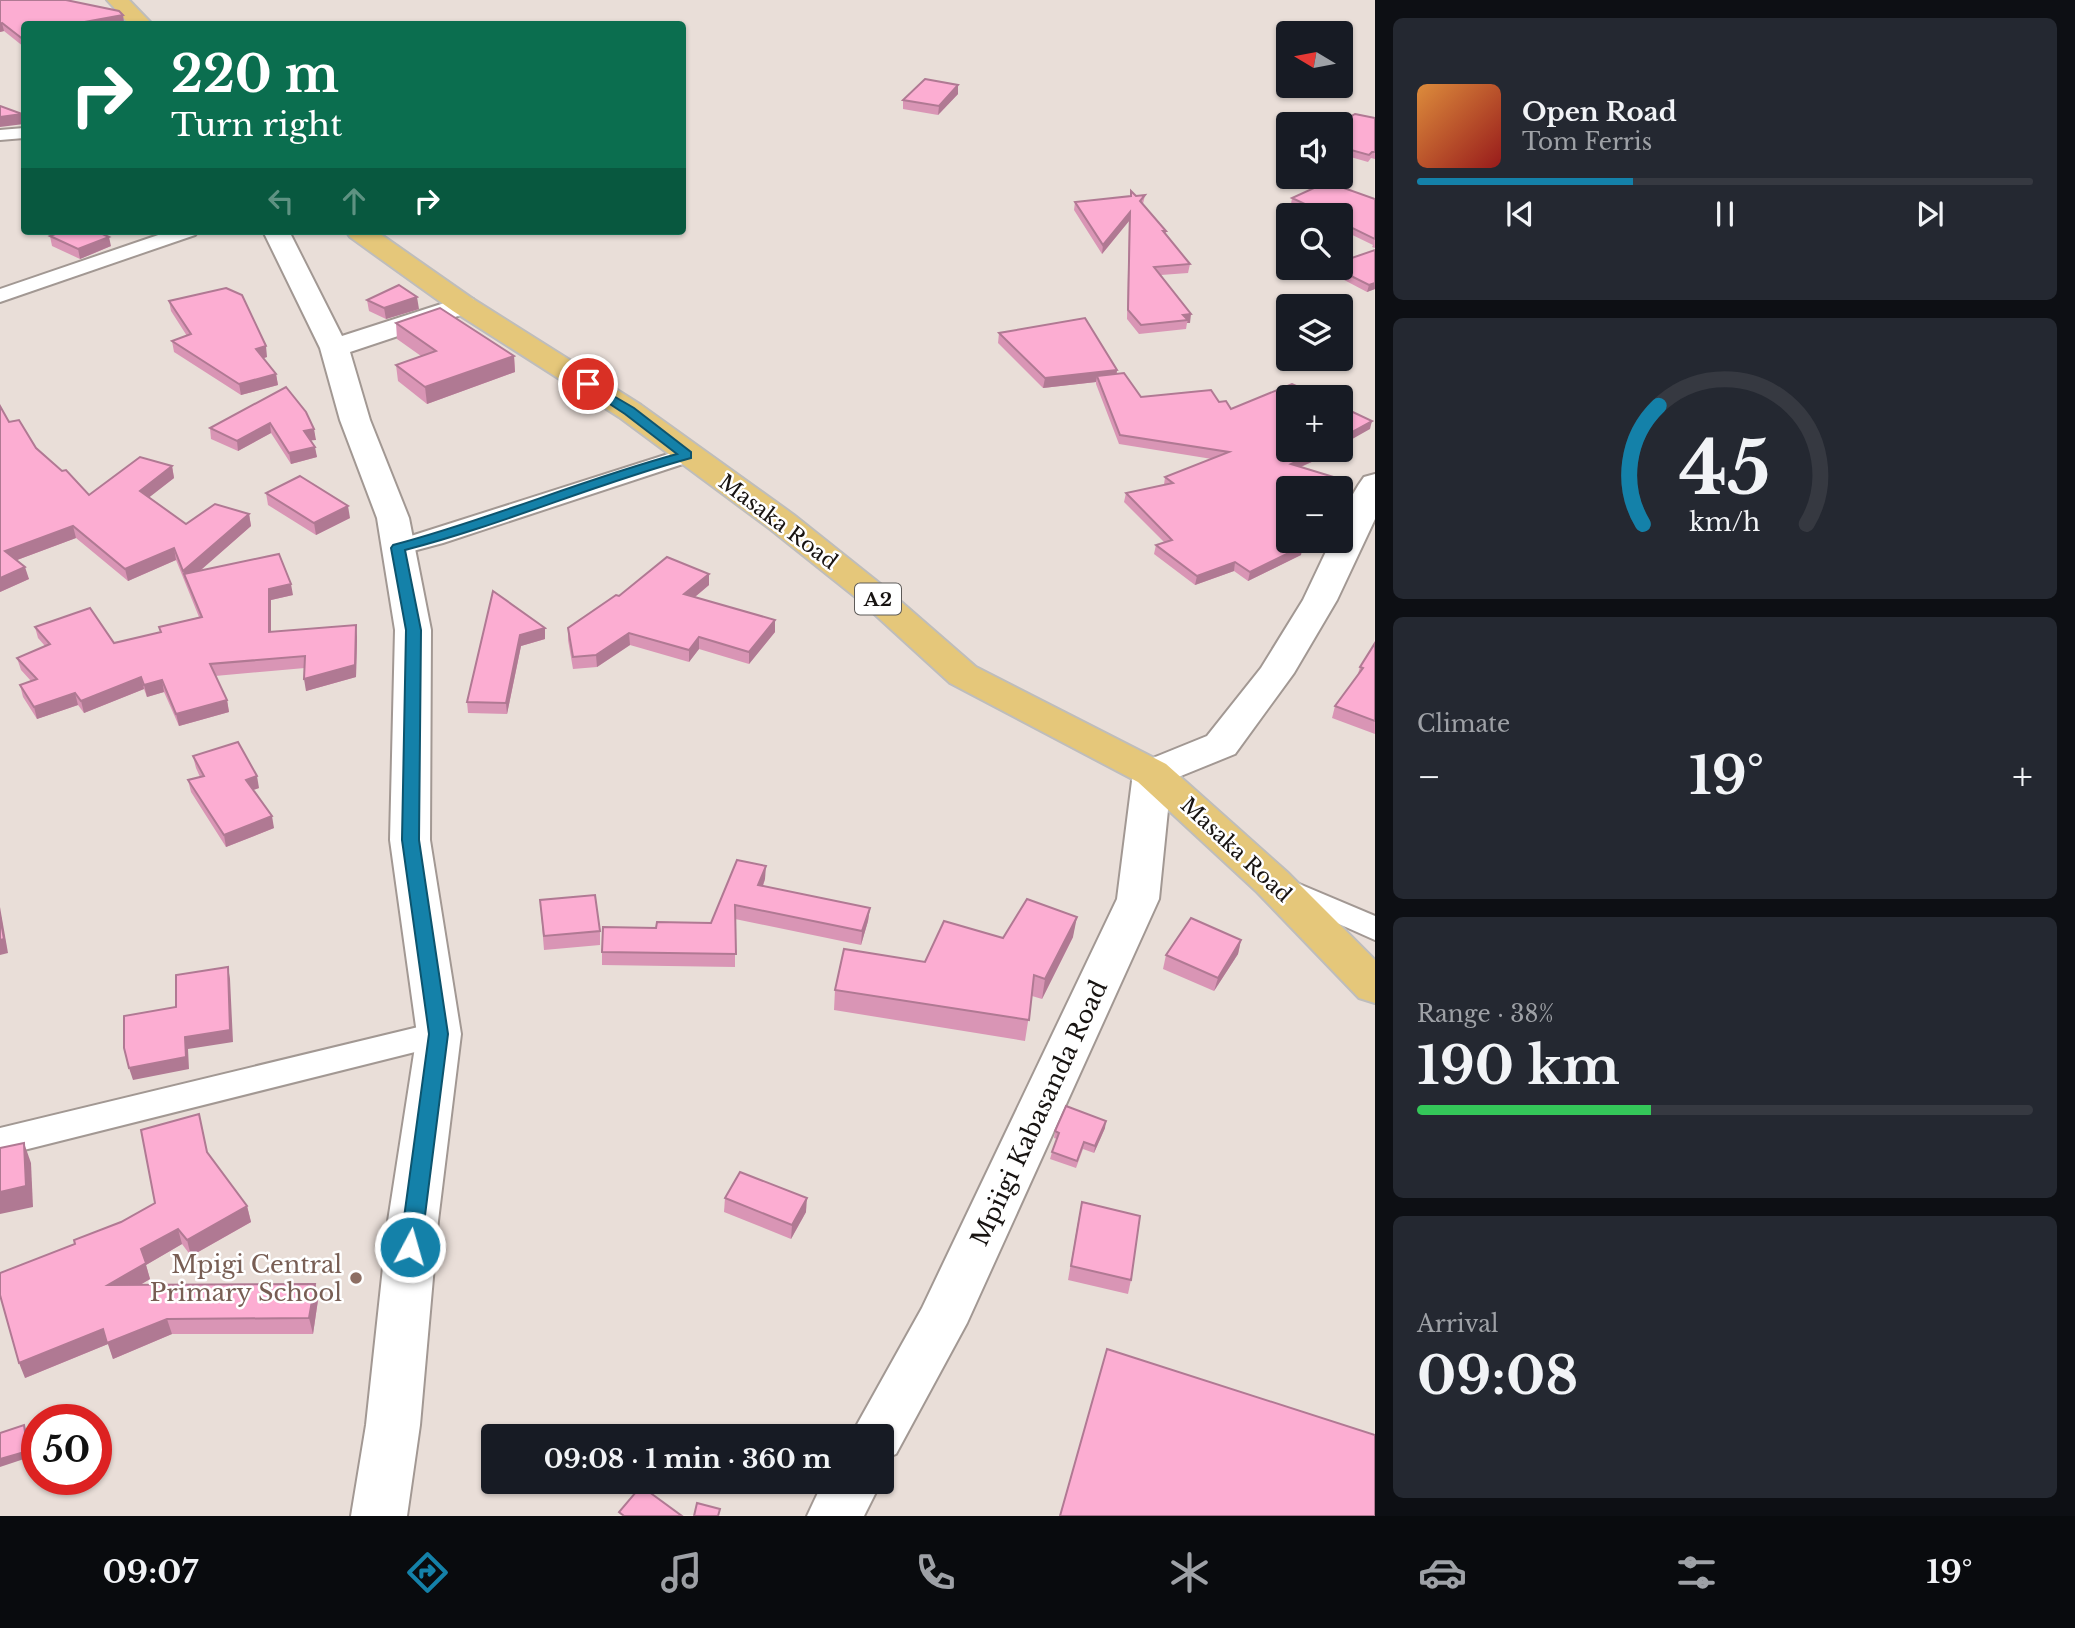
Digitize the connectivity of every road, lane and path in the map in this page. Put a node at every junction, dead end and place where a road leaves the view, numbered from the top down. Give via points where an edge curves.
1 (117, 0) edge
2 (138, 21) edge
3 (21, 133) edge
4 (0, 135) edge
5 (176, 235) edge
6 (278, 235) edge
7 (365, 235) edge
8 (0, 296) edge
9 (463, 305) junction
10 (334, 348) junction
11 (687, 455) junction
12 (1375, 484) edge
13 (398, 548) junction
14 (1152, 773) junction
15 (1272, 882) junction
16 (1375, 929) edge
17 (1375, 987) edge
18 (439, 1034) junction
19 (0, 1142) edge
20 (884, 1424) edge
21 (847, 1494) edge
22 (379, 1516) edge
23 (835, 1516) edge

1 - 2 main road
3 - 4 street
5 - 8 street
6 - 10 main road
7 - 9 main road, Masaka Road / A2
9 - 10 main road
9 - 11 main road, Masaka Road / A2 via 630,411
10 - 13 main road via 355,420 393,518
11 - 13 street
11 - 14 main road, Masaka Road / A2 via 782,522 963,675
12 - 14 main road via 1320,600 1276,673 1221,744
13 - 18 main road via 413,630 410,840
14 - 15 main road, Masaka Road / A2
14 - 20 main road, Mpiigi Kabasanda Road via 1138,899 941,1323
15 - 16 street
15 - 17 main road, Masaka Road / A2
18 - 19 street
18 - 22 main road
21 - 23 main road

